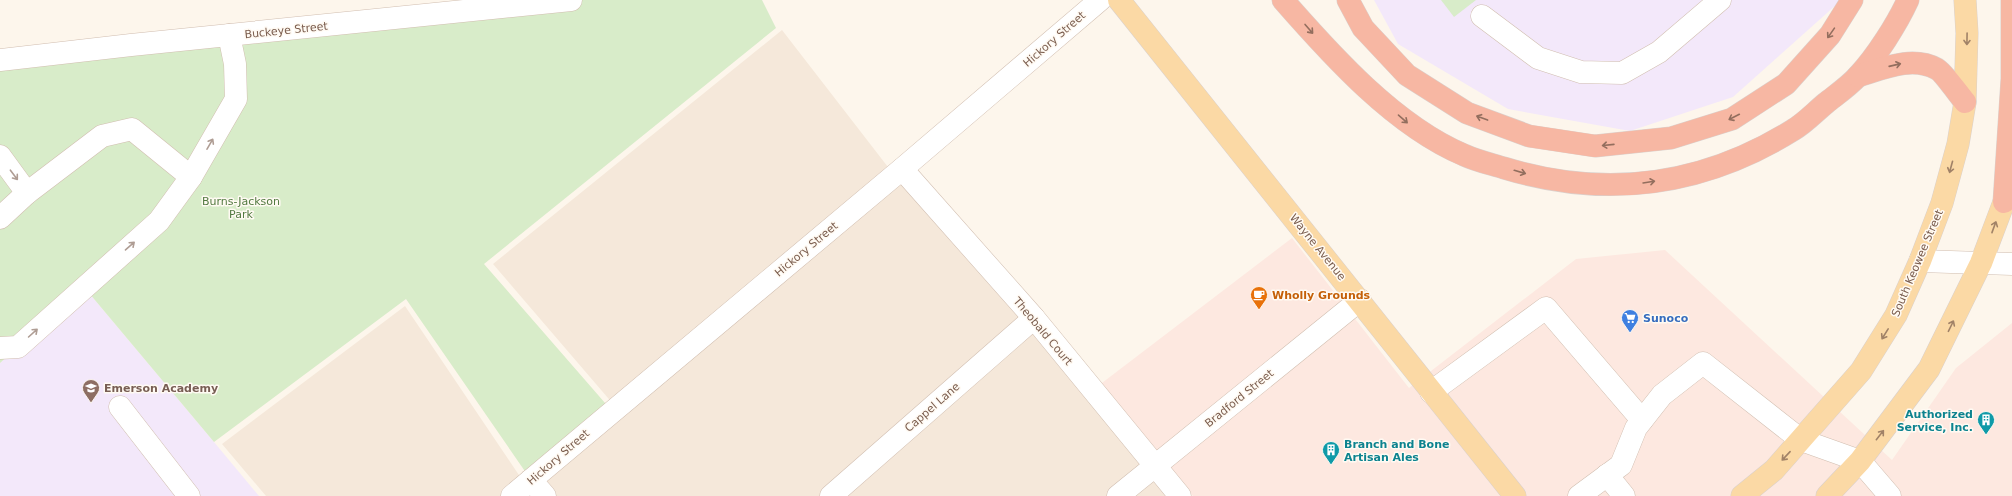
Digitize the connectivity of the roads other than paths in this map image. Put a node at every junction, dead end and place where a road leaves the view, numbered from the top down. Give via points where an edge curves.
1 (571, 0) edge
2 (1100, 0) edge
3 (1119, 0) edge
4 (1283, 0) edge
5 (1348, 0) edge
6 (1720, 0) edge
7 (1852, 0) edge
8 (1908, 0) edge
9 (1965, 0) edge
10 (2012, 0) edge
11 (1482, 16) dead end
12 (229, 35) junction
13 (0, 60) edge
14 (1858, 76) junction
15 (1965, 102) junction
16 (0, 156) edge
17 (902, 169) junction
18 (2012, 169) edge
19 (191, 177) junction
20 (27, 193) junction
21 (2004, 202) junction
22 (0, 218) edge
23 (1920, 261) junction
24 (1981, 263) junction
25 (2012, 264) edge
26 (1360, 300) junction
27 (1034, 318) junction
28 (0, 348) edge
29 (1431, 392) junction
30 (120, 406) dead end
31 (1642, 420) junction
32 (1801, 440) junction
33 (1860, 461) junction
34 (1154, 466) junction
35 (1607, 475) junction
36 (531, 480) junction
37 (189, 496) edge
38 (512, 496) edge
39 (545, 496) edge
40 (831, 496) edge
41 (1118, 496) edge
42 (1180, 496) edge
43 (1515, 496) edge
44 (1579, 496) edge
45 (1624, 496) edge
46 (1742, 496) edge
47 (1828, 496) edge
48 (1890, 496) edge

1 - 12 street, Buckeye Street
2 - 17 street, Hickory Street
3 - 26 main road, Wayne Avenue
4 -> 14 highway via 1355,77 1412,126 1464,155 1525,174 1581,184 1636,184 1692,175 1741,158 1795,129
7 -> 5 highway via 1830,35 1786,84 1732,119 1671,138 1595,146 1529,136 1467,113 1407,75 1363,28
6 - 11 street via 1658,52 1622,73 1581,72 1538,58
8 - 14 highway via 1898,21
9 -> 15 main road, South Keowee Street via 1968,33
10 - 21 highway via 2012,79
12 - 13 street, Buckeye Street
19 -> 12 street via 236,99 235,64
14 -> 15 highway via 1898,64 1917,64 1938,69
15 -> 23 main road, South Keowee Street via 1958,144 1942,203
16 -> 20 street
17 - 27 street, Theobald Court
17 - 36 street, Hickory Street
18 - 21 main road
19 - 20 street via 132,129 102,136
28 -> 19 street via 18,347 159,221
20 - 22 street
24 -> 21 main road
23 - 24 street
23 -> 32 main road, South Keowee Street via 1896,315 1861,371
24 - 25 street
33 -> 24 main road via 1930,369
26 - 29 main road, Wayne Avenue
26 - 34 street, Bradford Street
27 - 34 street, Theobald Court
27 - 40 street, Cappel Lane
29 - 31 street via 1546,308
29 - 43 main road, Wayne Avenue
30 - 37 street
31 - 32 street via 1662,395 1703,363
31 - 35 street via 1636,428 1621,465
32 - 33 street
32 -> 46 main road, South Keowee Street via 1774,470
33 - 47 main road
33 - 48 street
34 - 41 street, Bradford Street
34 - 42 street, Theobald Court
35 - 44 street
35 - 45 street
36 - 38 street, Hickory Street
36 - 39 street

